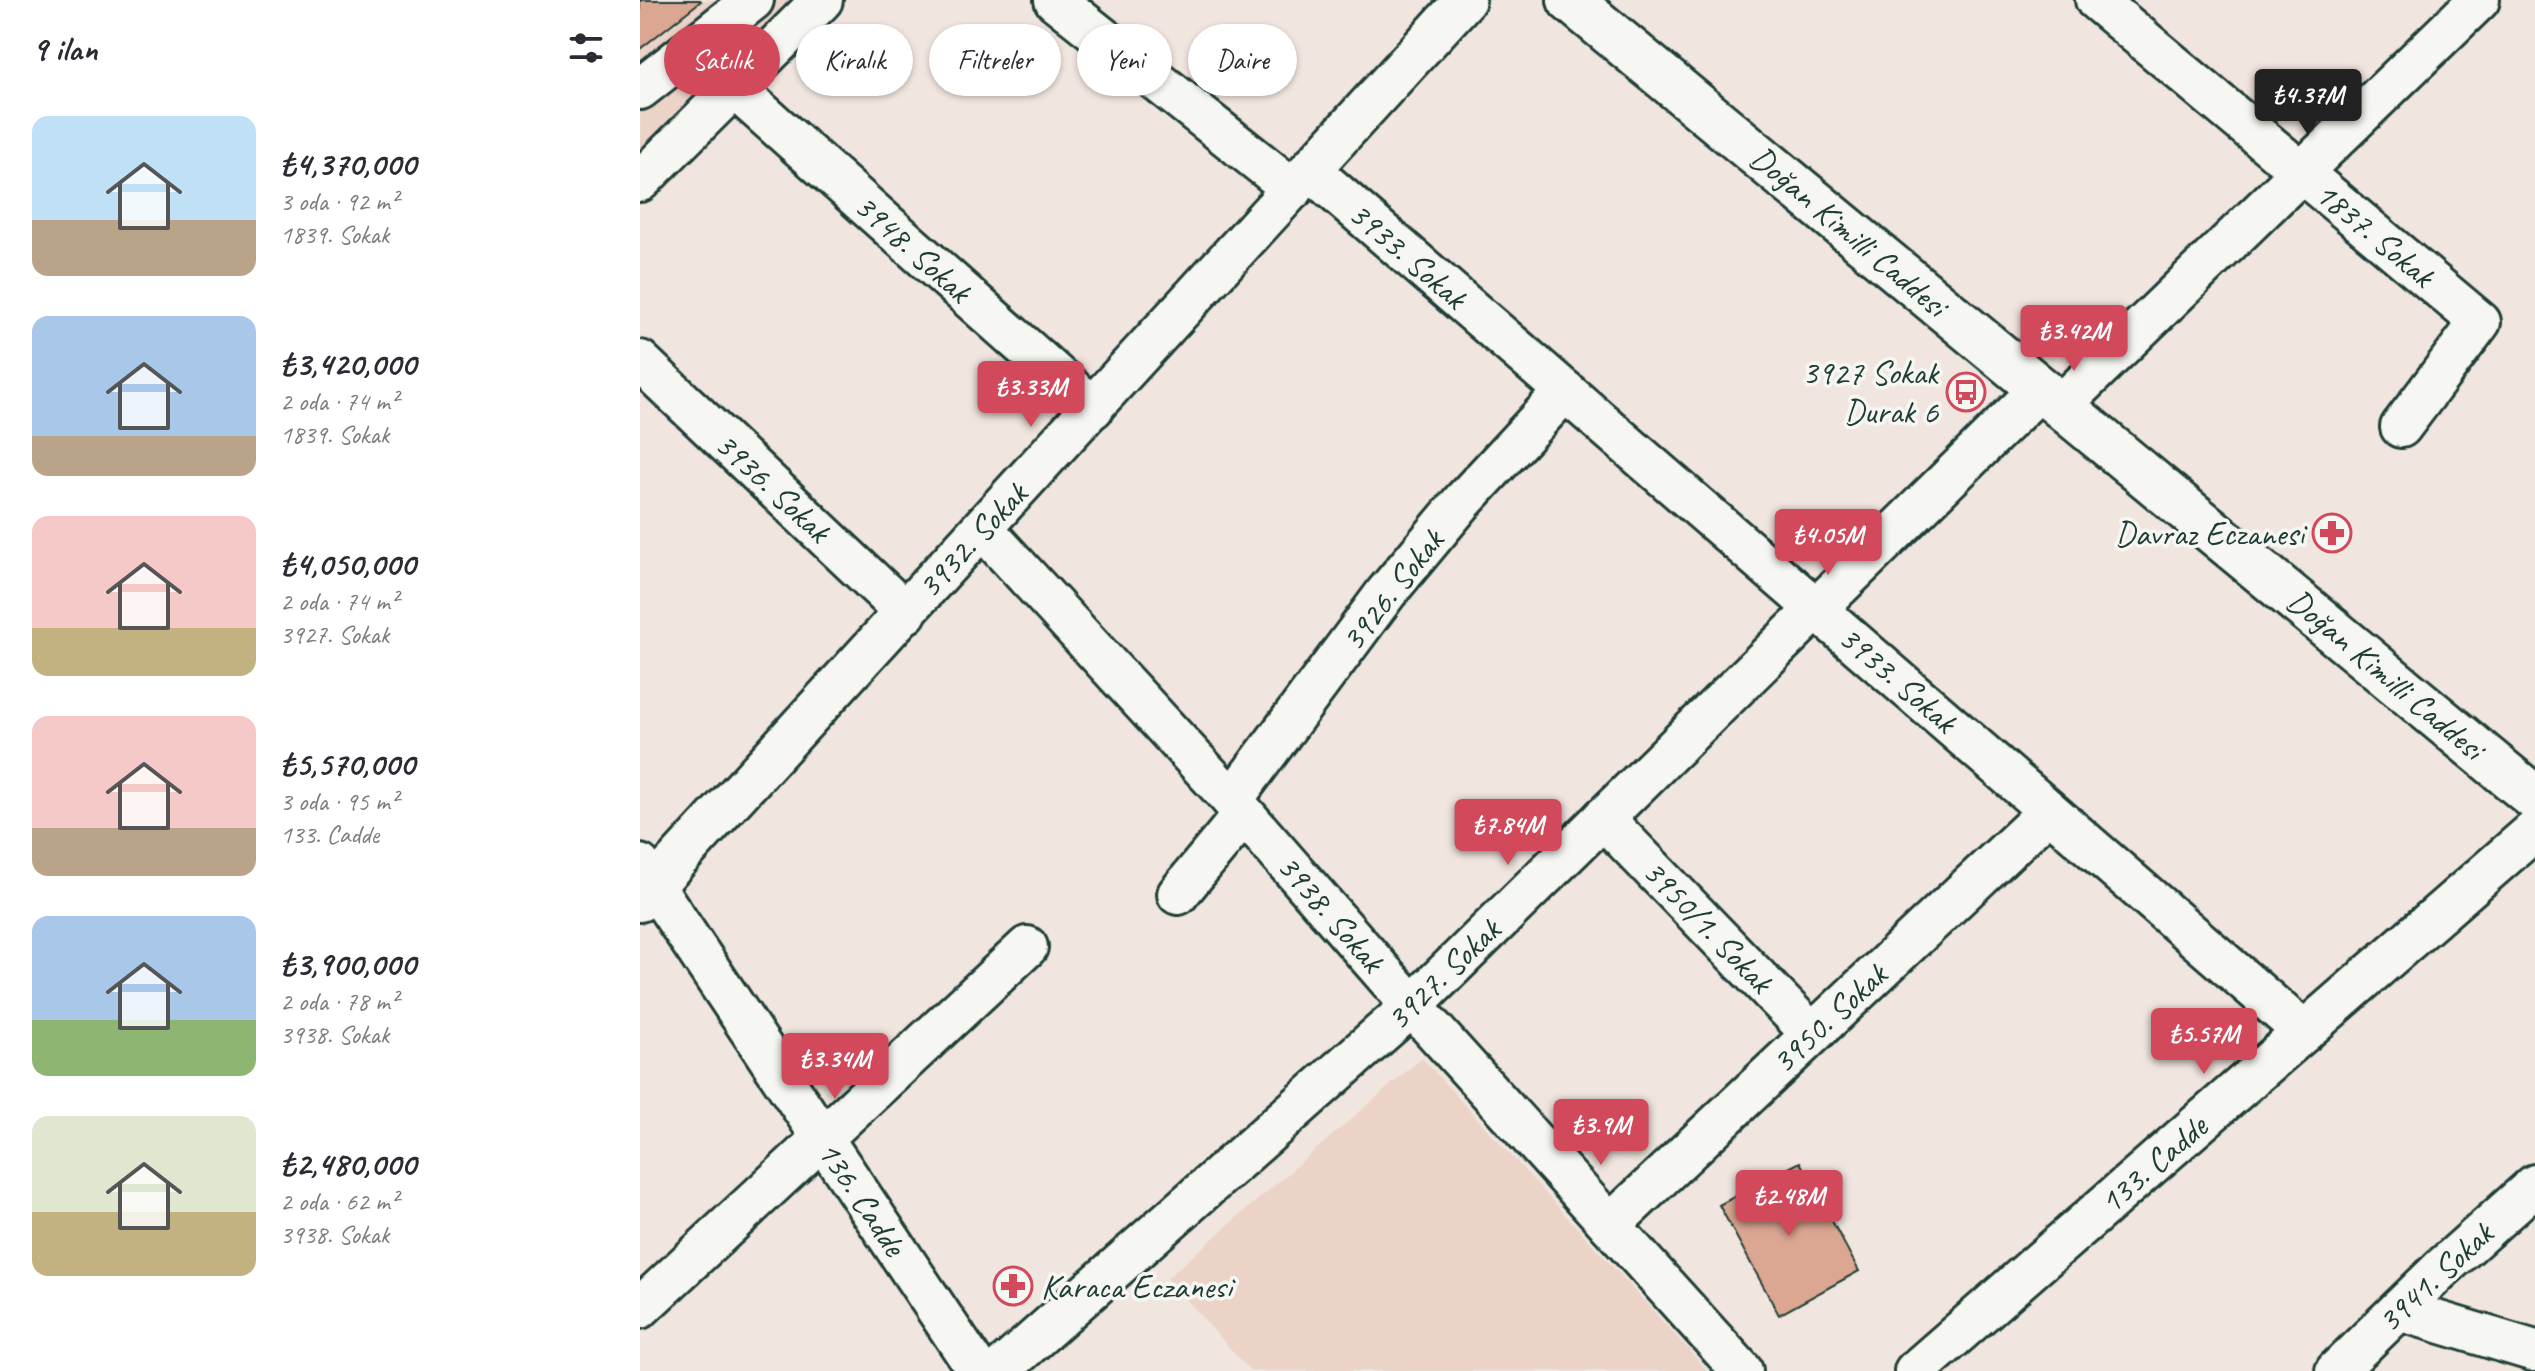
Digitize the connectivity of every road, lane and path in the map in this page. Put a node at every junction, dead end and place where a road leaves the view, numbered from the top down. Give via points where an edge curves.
1 (753, 0) edge
2 (822, 0) edge
3 (1055, 0) edge
4 (1465, 0) edge
5 (1570, 0) edge
6 (2096, 0) edge
7 (2479, 0) edge
8 (780, 42) edge
9 (640, 89) edge
10 (725, 96) edge
11 (743, 96) edge
12 (643, 170) edge
13 (2301, 172) junction
14 (1302, 179) junction
15 (640, 361) edge
16 (1565, 391) junction
17 (2050, 397) junction
18 (1093, 408) junction
19 (2401, 427) dead end
20 (983, 529) junction
21 (1816, 609) junction
22 (906, 613) junction
23 (2535, 798) edge
24 (1238, 807) junction
25 (2049, 811) junction
26 (1603, 818) junction
27 (2535, 830) edge
28 (645, 884) edge
29 (1178, 894) dead end
30 (1027, 947) dead end
31 (1412, 1006) junction
32 (2304, 1032) junction
33 (1812, 1034) junction
34 (822, 1138) junction
35 (2535, 1185) edge
36 (1610, 1225) junction
37 (640, 1308) edge
38 (2399, 1310) junction
39 (2535, 1351) edge
40 (978, 1371) edge
41 (999, 1371) edge
42 (1742, 1371) edge
43 (1915, 1371) edge
44 (2336, 1371) edge

1 - 9 street
2 - 8 street
3 - 14 street, 3933. Sokak
4 - 14 street, 3932. Sokak
5 - 17 main road, Doğan Kimilli Caddesi
6 - 13 street, 1837. Sokak
7 - 13 street, 3927. Sokak
10 - 12 street
11 - 18 street, 3948. Sokak
13 - 17 street, 3927. Sokak
13 - 19 street, 1837. Sokak via 2480,322
14 - 16 street, 3933. Sokak
14 - 18 street, 3932. Sokak
15 - 22 street, 3936. Sokak
16 - 21 street, 3933. Sokak
16 - 24 street, 3926. Sokak via 1386,593
17 - 21 street, 3927. Sokak
17 - 23 main road, Doğan Kimilli Caddesi
18 - 20 street, 3932. Sokak
20 - 22 street, 3932. Sokak
20 - 24 street, 3938. Sokak
21 - 25 street, 3933. Sokak
21 - 26 street, 3927. Sokak
22 - 28 street, 3932. Sokak
24 - 29 street, 3926. Sokak
24 - 31 street, 3938. Sokak
25 - 32 street, 3933. Sokak
25 - 33 street, 3950. Sokak
26 - 31 street, 3927. Sokak
26 - 33 street, 3950/1. Sokak
27 - 32 street, 133. Cadde
28 - 34 street, 136. Cadde
30 - 34 street
31 - 36 street, 3938. Sokak
31 - 41 street, 3927. Sokak
32 - 43 street, 133. Cadde
33 - 36 street, 3950. Sokak
34 - 37 street
34 - 40 street, 136. Cadde
35 - 38 street, 3941. Sokak
36 - 42 street, 3938. Sokak
38 - 39 street
38 - 44 street, 3941. Sokak

